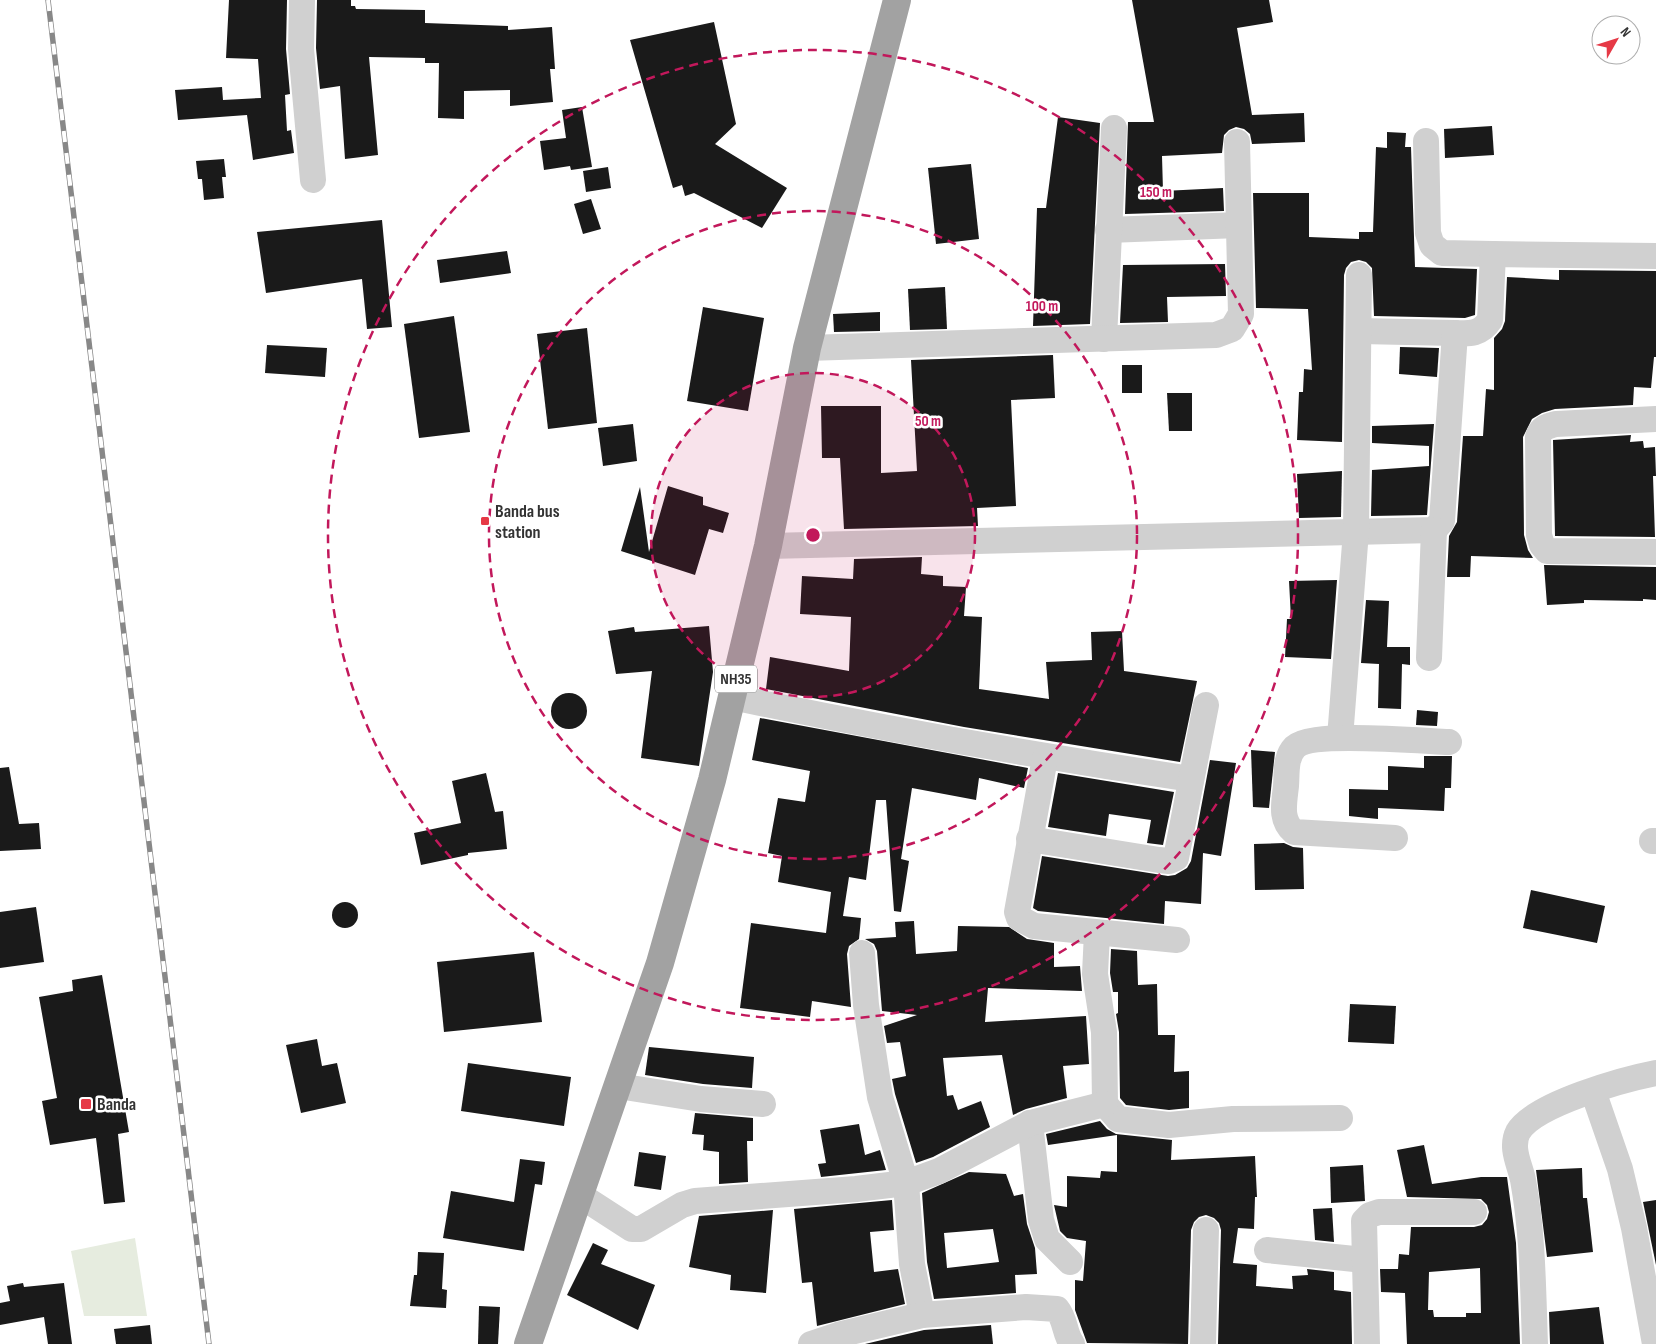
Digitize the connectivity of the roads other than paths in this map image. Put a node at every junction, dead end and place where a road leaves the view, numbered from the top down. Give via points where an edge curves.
1 (302, 0) edge
2 (897, 0) edge
3 (1114, 128) dead end
4 (1426, 141) dead end
5 (1237, 142) dead end
6 (313, 180) dead end
7 (1239, 225) junction
8 (1108, 230) junction
9 (1493, 254) junction
10 (1656, 256) edge
11 (1360, 274) dead end
12 (1360, 331) junction
13 (1455, 333) junction
14 (1104, 339) junction
15 (807, 348) junction
16 (1656, 419) edge
17 (1434, 530) junction
18 (1356, 532) junction
19 (768, 546) junction
20 (1656, 552) edge
21 (1428, 658) dead end
22 (732, 696) junction
23 (1206, 705) dead end
24 (1340, 738) junction
25 (1449, 742) dead end
26 (1045, 758) junction
27 (1192, 779) junction
28 (1395, 838) dead end
29 (1029, 839) junction
30 (1096, 933) junction
31 (1177, 940) dead end
32 (862, 953) dead end
33 (1656, 1073) edge
34 (618, 1086) junction
35 (1593, 1091) junction
36 (763, 1104) dead end
37 (1105, 1104) junction
38 (1340, 1118) dead end
39 (1030, 1124) junction
40 (906, 1183) junction
41 (582, 1196) junction
42 (1474, 1212) dead end
43 (1206, 1230) dead end
44 (1267, 1250) dead end
45 (1364, 1260) junction
46 (1070, 1262) dead end
47 (922, 1314) junction
48 (528, 1344) edge
49 (811, 1344) edge
50 (1072, 1344) edge
51 (1203, 1344) edge
52 (1367, 1344) edge
53 (1535, 1344) edge
54 (1655, 1344) edge

1 - 6 street via 301,50
2 - 15 highway, NH35
3 - 8 street
4 - 9 street via 1428,232 1432,245 1442,253
5 - 7 street
7 - 8 street
7 - 14 street via 1241,314 1232,329 1216,335
8 - 14 street
9 - 10 street
9 - 13 street via 1490,320 1484,329 1472,334
11 - 12 street
12 - 13 street
12 - 18 street
13 - 17 street via 1442,521
14 - 15 street
15 - 19 highway, NH35
16 - 20 street via 1556,424 1540,431 1538,437 1539,535 1547,551
17 - 18 street
17 - 21 street
18 - 19 street
18 - 24 street
19 - 22 highway, NH35
22 - 26 street
22 - 34 highway, NH35 via 712,780 660,963
23 - 27 street
24 - 25 street
24 - 28 street via 1307,740 1288,754 1283,815 1287,826 1306,835
26 - 27 street
26 - 29 street
27 - 29 street via 1180,849 1176,858 1169,861
29 - 30 street via 1017,912 1019,918 1034,926
30 - 31 street
30 - 37 street via 1095,974 1104,1032
32 - 40 street via 880,1097
33 - 35 street via 1622,1079
34 - 36 street via 700,1099
34 - 41 highway, NH35
35 - 53 street via 1561,1103 1527,1122 1517,1133 1515,1152 1529,1218
35 - 54 street via 1620,1169
37 - 38 street via 1118,1119 1170,1125
37 - 39 street
39 - 40 street via 939,1171
39 - 46 street via 1041,1220 1047,1239
40 - 41 street via 695,1201 641,1229 624,1225
40 - 47 street via 911,1256
41 - 48 highway, NH35
42 - 45 street via 1379,1212 1370,1215 1364,1222
43 - 51 street
44 - 45 street
45 - 52 street
47 - 49 street
47 - 50 street via 1026,1307 1057,1309

